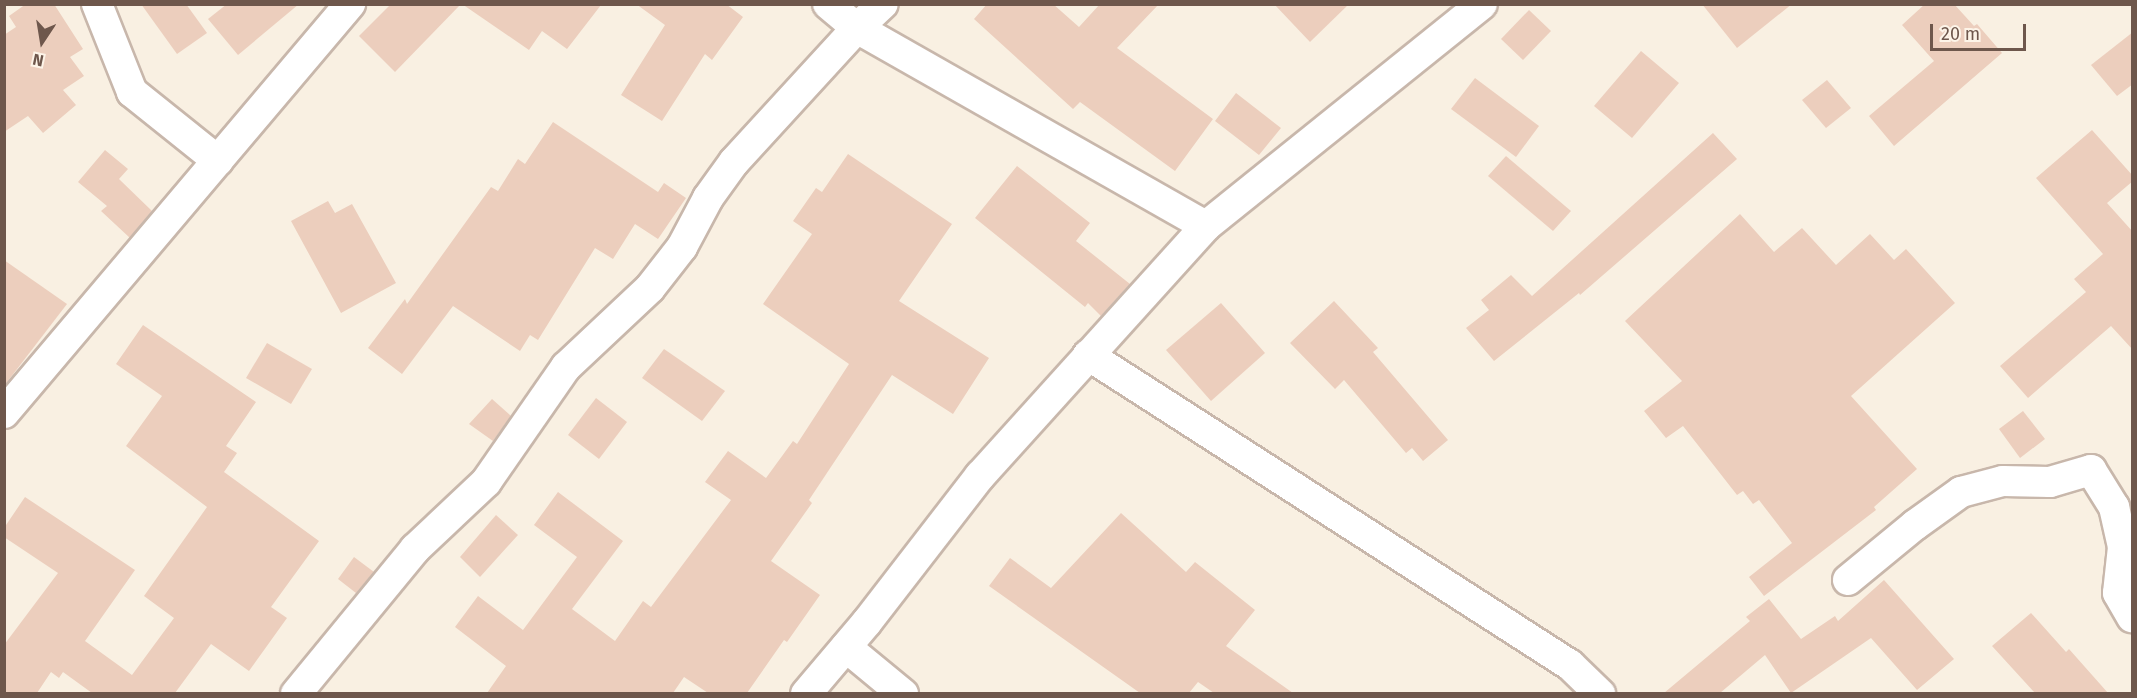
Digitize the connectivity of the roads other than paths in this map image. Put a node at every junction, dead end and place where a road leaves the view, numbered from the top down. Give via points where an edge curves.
1 (97, 4) edge
2 (350, 4) edge
3 (828, 4) edge
4 (883, 4) edge
5 (1482, 4) edge
6 (857, 28) junction
7 (218, 160) junction
8 (1206, 226) junction
9 (1088, 355) junction
10 (4, 413) edge
11 (1848, 580) dead end
12 (2133, 616) edge
13 (846, 647) junction
14 (296, 693) edge
15 (806, 693) edge
16 (903, 693) edge
17 (1600, 693) edge

1 - 7 street via 132,92
2 - 7 street
3 - 6 street
4 - 6 street
5 - 8 street
6 - 8 street
6 - 14 street via 734,162 708,198 682,247 650,288 566,367 486,482 416,549
7 - 10 street
8 - 9 street
9 - 13 street via 980,476
9 - 17 street via 1570,665
11 - 12 street via 1961,492 2003,481 2050,482 2091,470 2114,507 2123,547 2118,593
13 - 15 street
13 - 16 street

